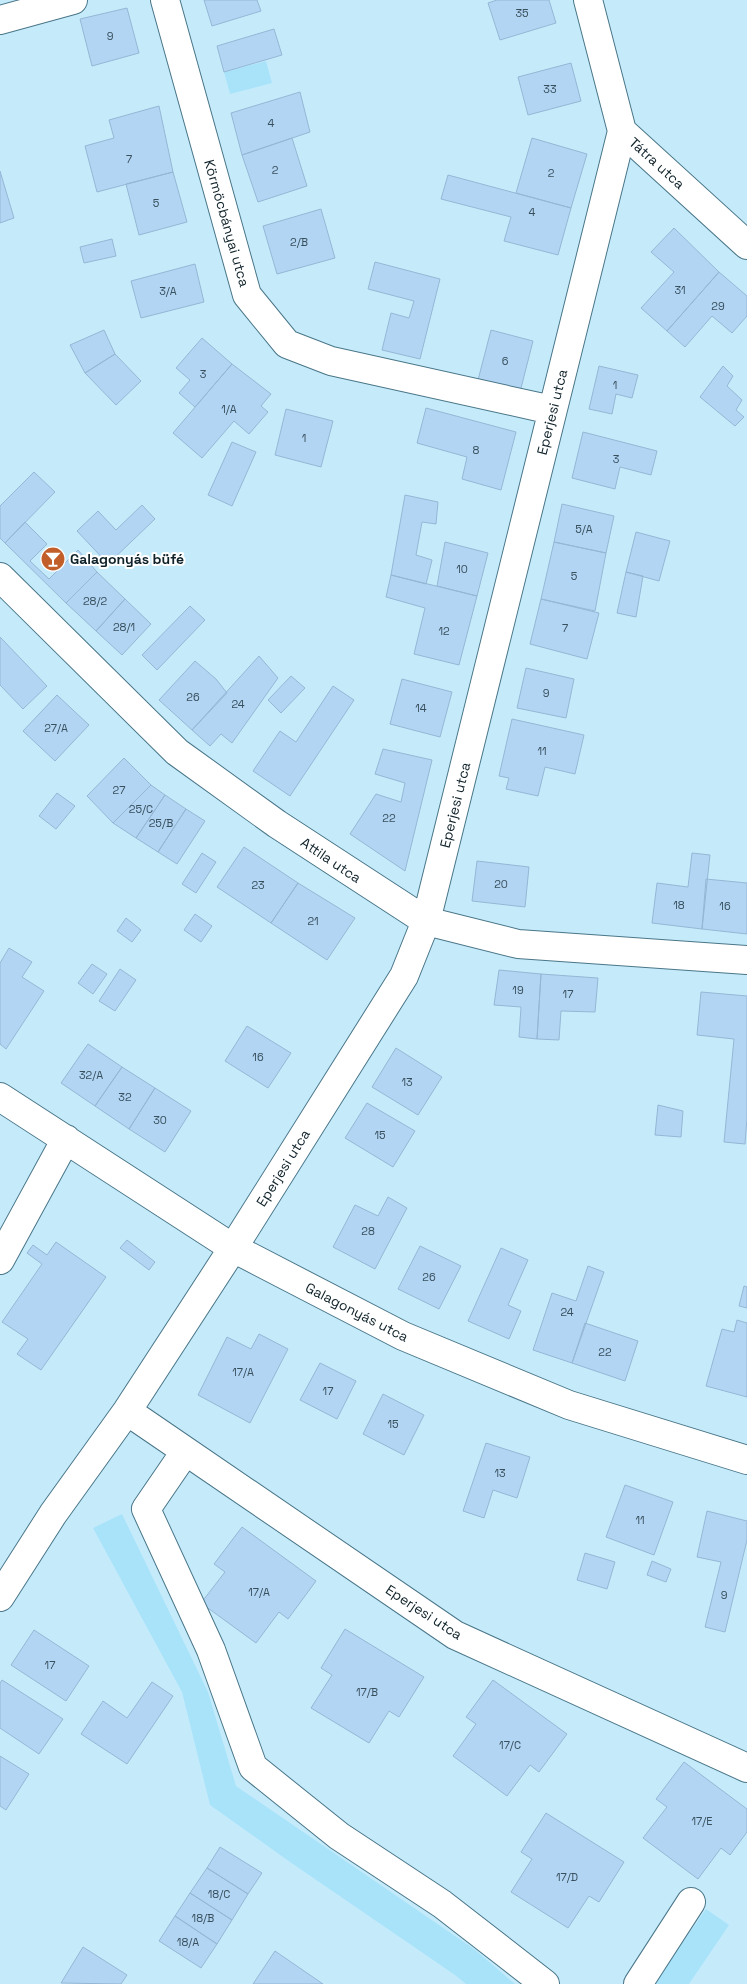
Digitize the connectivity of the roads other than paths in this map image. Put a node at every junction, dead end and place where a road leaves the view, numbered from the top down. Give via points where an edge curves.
1 (73, 0) edge
2 (165, 0) edge
3 (588, 0) edge
4 (0, 20) edge
5 (622, 131) junction
6 (747, 245) edge
7 (552, 410) junction
8 (0, 577) edge
9 (426, 921) junction
10 (747, 960) edge
11 (0, 1097) edge
12 (66, 1139) junction
13 (9, 1237) edge
14 (233, 1248) junction
15 (0, 1260) edge
16 (127, 1411) junction
17 (185, 1452) junction
18 (747, 1460) edge
19 (0, 1596) edge
20 (747, 1768) edge
21 (691, 1902) dead end
22 (545, 1984) edge
23 (638, 1984) edge

1 - 4 street
2 - 7 street, Körmöcbányai utca via 247,295 287,344 331,361
3 - 5 street, Tátra utca
5 - 6 street, Tátra utca
5 - 7 street, Eperjesi utca
7 - 9 street, Eperjesi utca
8 - 9 street, Attila utca via 177,752 285,830
9 - 10 street, Attila utca via 518,944
9 - 14 street, Eperjesi utca via 404,976
11 - 12 street, Galagonyás utca
12 - 13 street
12 - 14 street, Galagonyás utca
13 - 15 street
14 - 16 street, Eperjesi utca
14 - 18 street, Galagonyás utca via 403,1336 560,1401
16 - 17 street, Eperjesi utca
16 - 19 street, Eperjesi utca via 53,1514
17 - 20 street, Eperjesi utca via 455,1635
17 - 22 street via 146,1509 211,1650 253,1767 338,1836 442,1904
21 - 23 street

